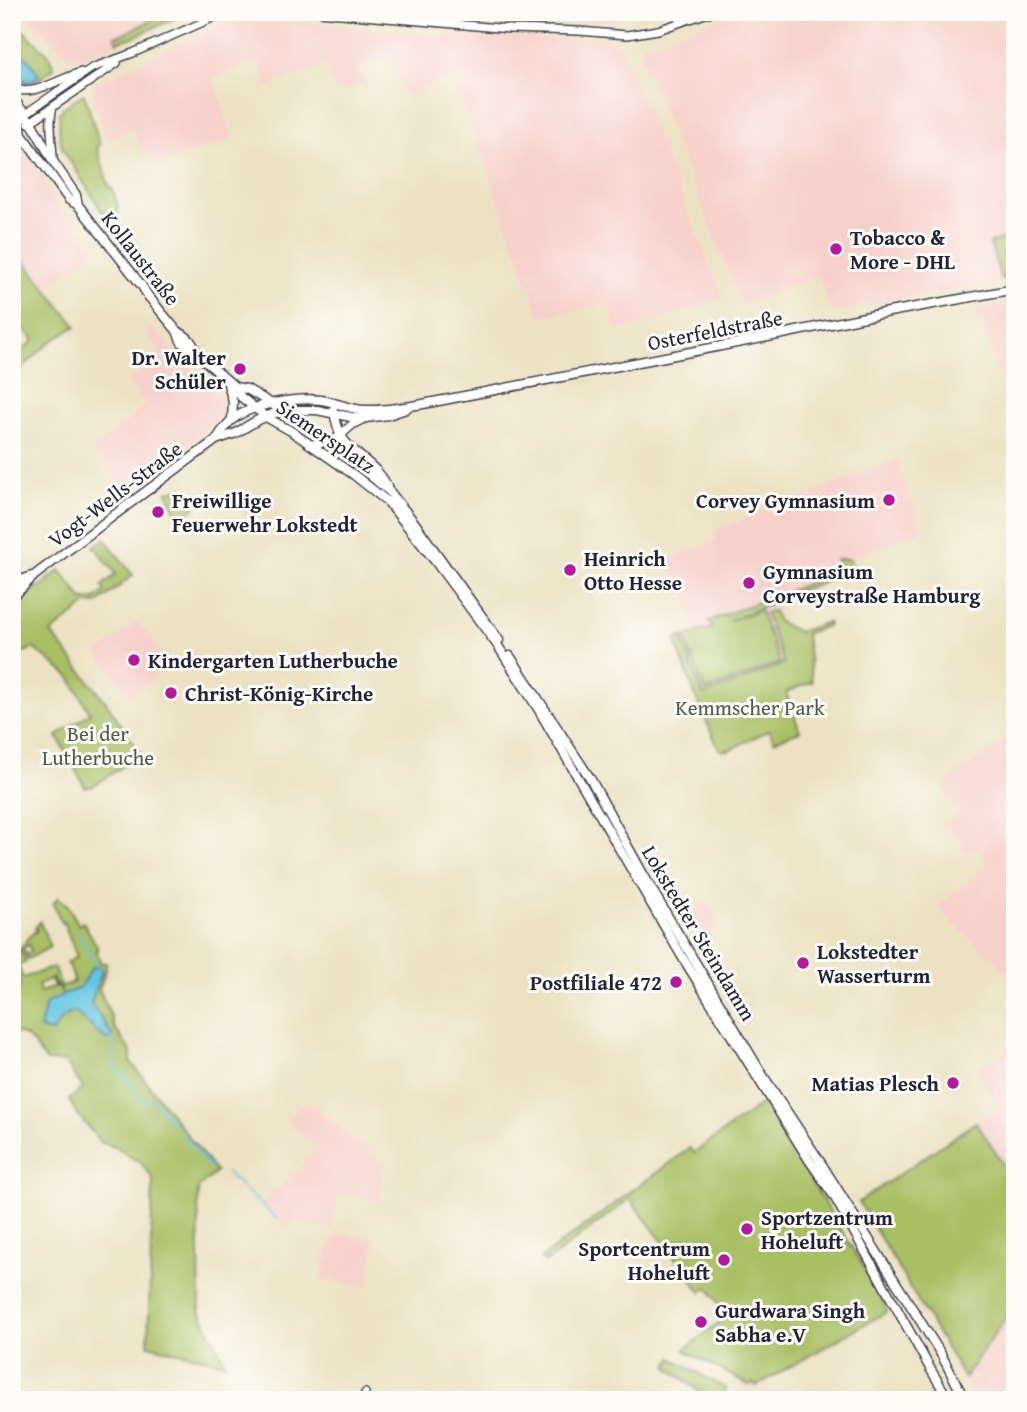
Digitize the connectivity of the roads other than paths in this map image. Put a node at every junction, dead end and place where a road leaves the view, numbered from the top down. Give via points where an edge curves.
1 (226, 12) edge
2 (318, 12) edge
3 (711, 12) edge
4 (133, 54) junction
5 (92, 68) junction
6 (75, 79) junction
7 (12, 89) edge
8 (76, 90) junction
9 (12, 97) edge
10 (53, 107) junction
11 (25, 114) junction
12 (15, 121) edge
13 (31, 122) junction
14 (53, 161) junction
15 (78, 205) junction
16 (1015, 289) edge
17 (227, 381) junction
18 (325, 401) junction
19 (423, 404) junction
20 (263, 410) junction
21 (284, 411) junction
22 (334, 413) junction
23 (366, 418) junction
24 (232, 419) junction
25 (341, 436) junction
26 (216, 440) junction
27 (330, 442) junction
28 (311, 445) junction
29 (390, 492) junction
30 (378, 493) joint
31 (35, 575) junction
32 (12, 583) edge
33 (12, 595) edge
34 (949, 1400) edge
35 (965, 1400) edge

1 - 4 main road
2 - 3 main road via 627,35
4 - 5 main road
4 - 8 main road
5 - 6 main road
5 - 7 main road via 31,91
6 - 8 main road
6 - 11 main road
8 - 10 main road
9 - 11 main road, Kollaustraße
10 - 13 main road
10 - 14 main road
11 - 12 main road
11 - 13 main road, Kollaustraße
12 - 13 main road
12 - 15 main road, Kollaustraße via 69,200
13 - 14 main road, Kollaustraße
14 - 15 main road, Kollaustraße
15 - 17 main road, Kollaustraße via 187,349
16 - 19 main road, Osterfeldstraße
17 - 20 main road, Kollaustraße via 241,397
17 - 24 main road
18 - 19 main road, Osterfeldstraße via 364,410
18 - 20 main road, Osterfeldstraße via 303,399
18 - 22 main road
19 - 23 main road, Osterfeldstraße
20 - 21 main road, Siemersplatz
20 - 21 main road, Vogt-Wells-Straße
20 - 24 main road, Vogt-Wells-Straße via 243,412
20 - 26 main road, Vogt-Wells-Straße via 236,433
20 - 28 main road, Siemersplatz
21 - 22 main road, Osterfeldstraße
21 - 27 main road, Siemersplatz
22 - 23 main road, Osterfeldstraße
22 - 25 main road
23 - 25 main road
24 - 26 main road, Vogt-Wells-Straße
25 - 27 main road
25 - 29 main road via 377,469
26 - 31 main road, Vogt-Wells-Straße
27 - 28 main road
27 - 29 main road, Siemersplatz
28 - 30 main road, Siemersplatz
29 - 35 main road, Lokstedter Steindamm via 494,632 585,770 755,1063 941,1354
30 - 34 main road, Lokstedter Steindamm via 435,561 537,707 681,955 834,1196
31 - 32 main road, Vogt-Wells-Straße
31 - 33 main road, Vogt-Wells-Straße

